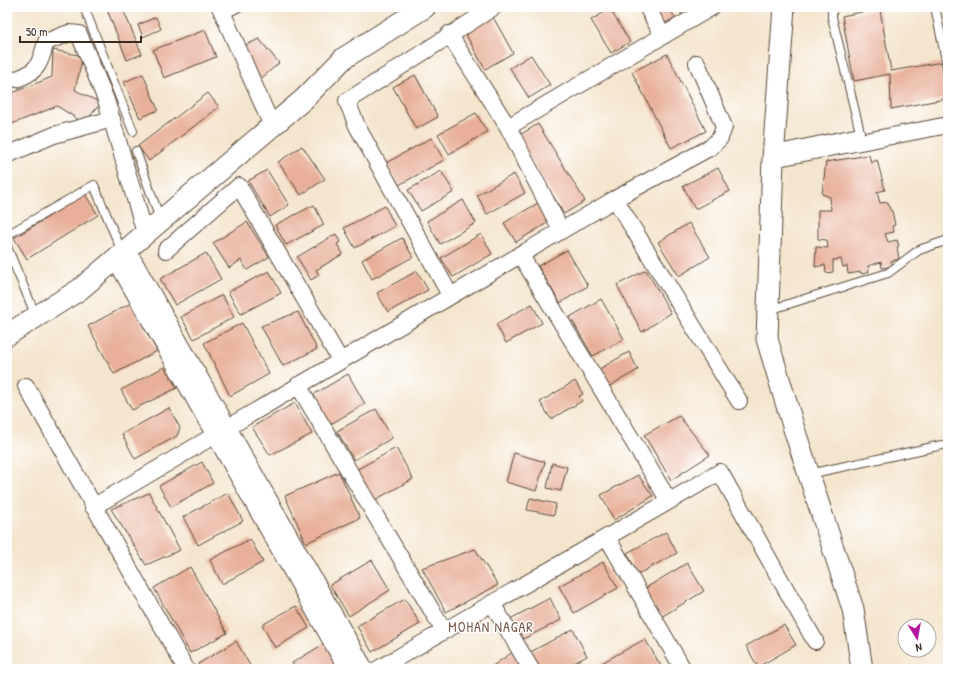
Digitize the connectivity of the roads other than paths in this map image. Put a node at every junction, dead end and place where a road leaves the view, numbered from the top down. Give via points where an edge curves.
1 (84, 7) edge
2 (240, 7) edge
3 (426, 7) edge
4 (494, 7) edge
5 (647, 7) edge
6 (712, 7) edge
7 (784, 7) edge
8 (832, 7) edge
9 (935, 7) edge
10 (222, 11) edge
11 (449, 34) junction
12 (663, 36) junction
13 (697, 63) dead end
14 (948, 70) edge
15 (17, 79) dead end
16 (112, 119) junction
17 (948, 125) edge
18 (272, 126) junction
19 (508, 127) junction
20 (133, 131) dead end
21 (136, 151) dead end
22 (7, 155) edge
23 (774, 155) junction
24 (615, 199) junction
25 (153, 226) junction
26 (561, 230) junction
27 (7, 235) edge
28 (948, 240) edge
29 (7, 247) edge
30 (166, 250) dead end
31 (122, 254) junction
32 (520, 254) junction
33 (450, 296) junction
34 (767, 311) junction
35 (37, 316) junction
36 (7, 335) edge
37 (340, 360) junction
38 (298, 385) junction
39 (26, 386) dead end
40 (739, 402) dead end
41 (229, 426) junction
42 (214, 435) junction
43 (942, 445) dead end
44 (809, 474) junction
45 (669, 501) junction
46 (93, 507) junction
47 (607, 537) junction
48 (492, 603) junction
49 (444, 631) junction
50 (815, 641) dead end
51 (186, 669) edge
52 (347, 669) edge
53 (365, 669) edge
54 (378, 669) edge
55 (531, 669) edge
56 (684, 669) edge
57 (862, 669) edge

1 - 20 lane
2 - 10 lane
3 - 18 street via 344,58 304,99
4 - 11 street
5 - 12 street
6 - 12 street
7 - 23 street
8 - 23 lane via 832,17 860,132
9 - 14 lane
10 - 18 street
11 - 19 street
11 - 33 street via 347,101 357,126
12 - 19 street
13 - 24 street via 724,127 720,138 711,147
15 - 16 street via 30,74 39,65 46,42 69,32 79,34
16 - 22 street via 54,135
16 - 25 street
17 - 23 street
18 - 25 street
19 - 26 street
21 - 25 lane
23 - 34 street
24 - 26 street
24 - 40 street
25 - 31 street
26 - 32 street
27 - 31 lane via 94,185
28 - 34 lane via 919,250 888,273
29 - 35 lane
30 - 37 street via 240,186
31 - 35 street via 79,290
31 - 41 street
31 - 42 street
32 - 33 street
32 - 45 street
33 - 37 street
34 - 44 street via 767,339
35 - 36 street
37 - 38 street
38 - 41 street
38 - 49 street
39 - 46 street
41 - 42 street
41 - 53 street
42 - 46 street
42 - 52 street
43 - 44 lane
44 - 57 street via 852,609
45 - 47 street
45 - 50 street via 720,472
46 - 51 street
47 - 48 street
47 - 56 street
48 - 49 street
48 - 55 street
49 - 54 street

